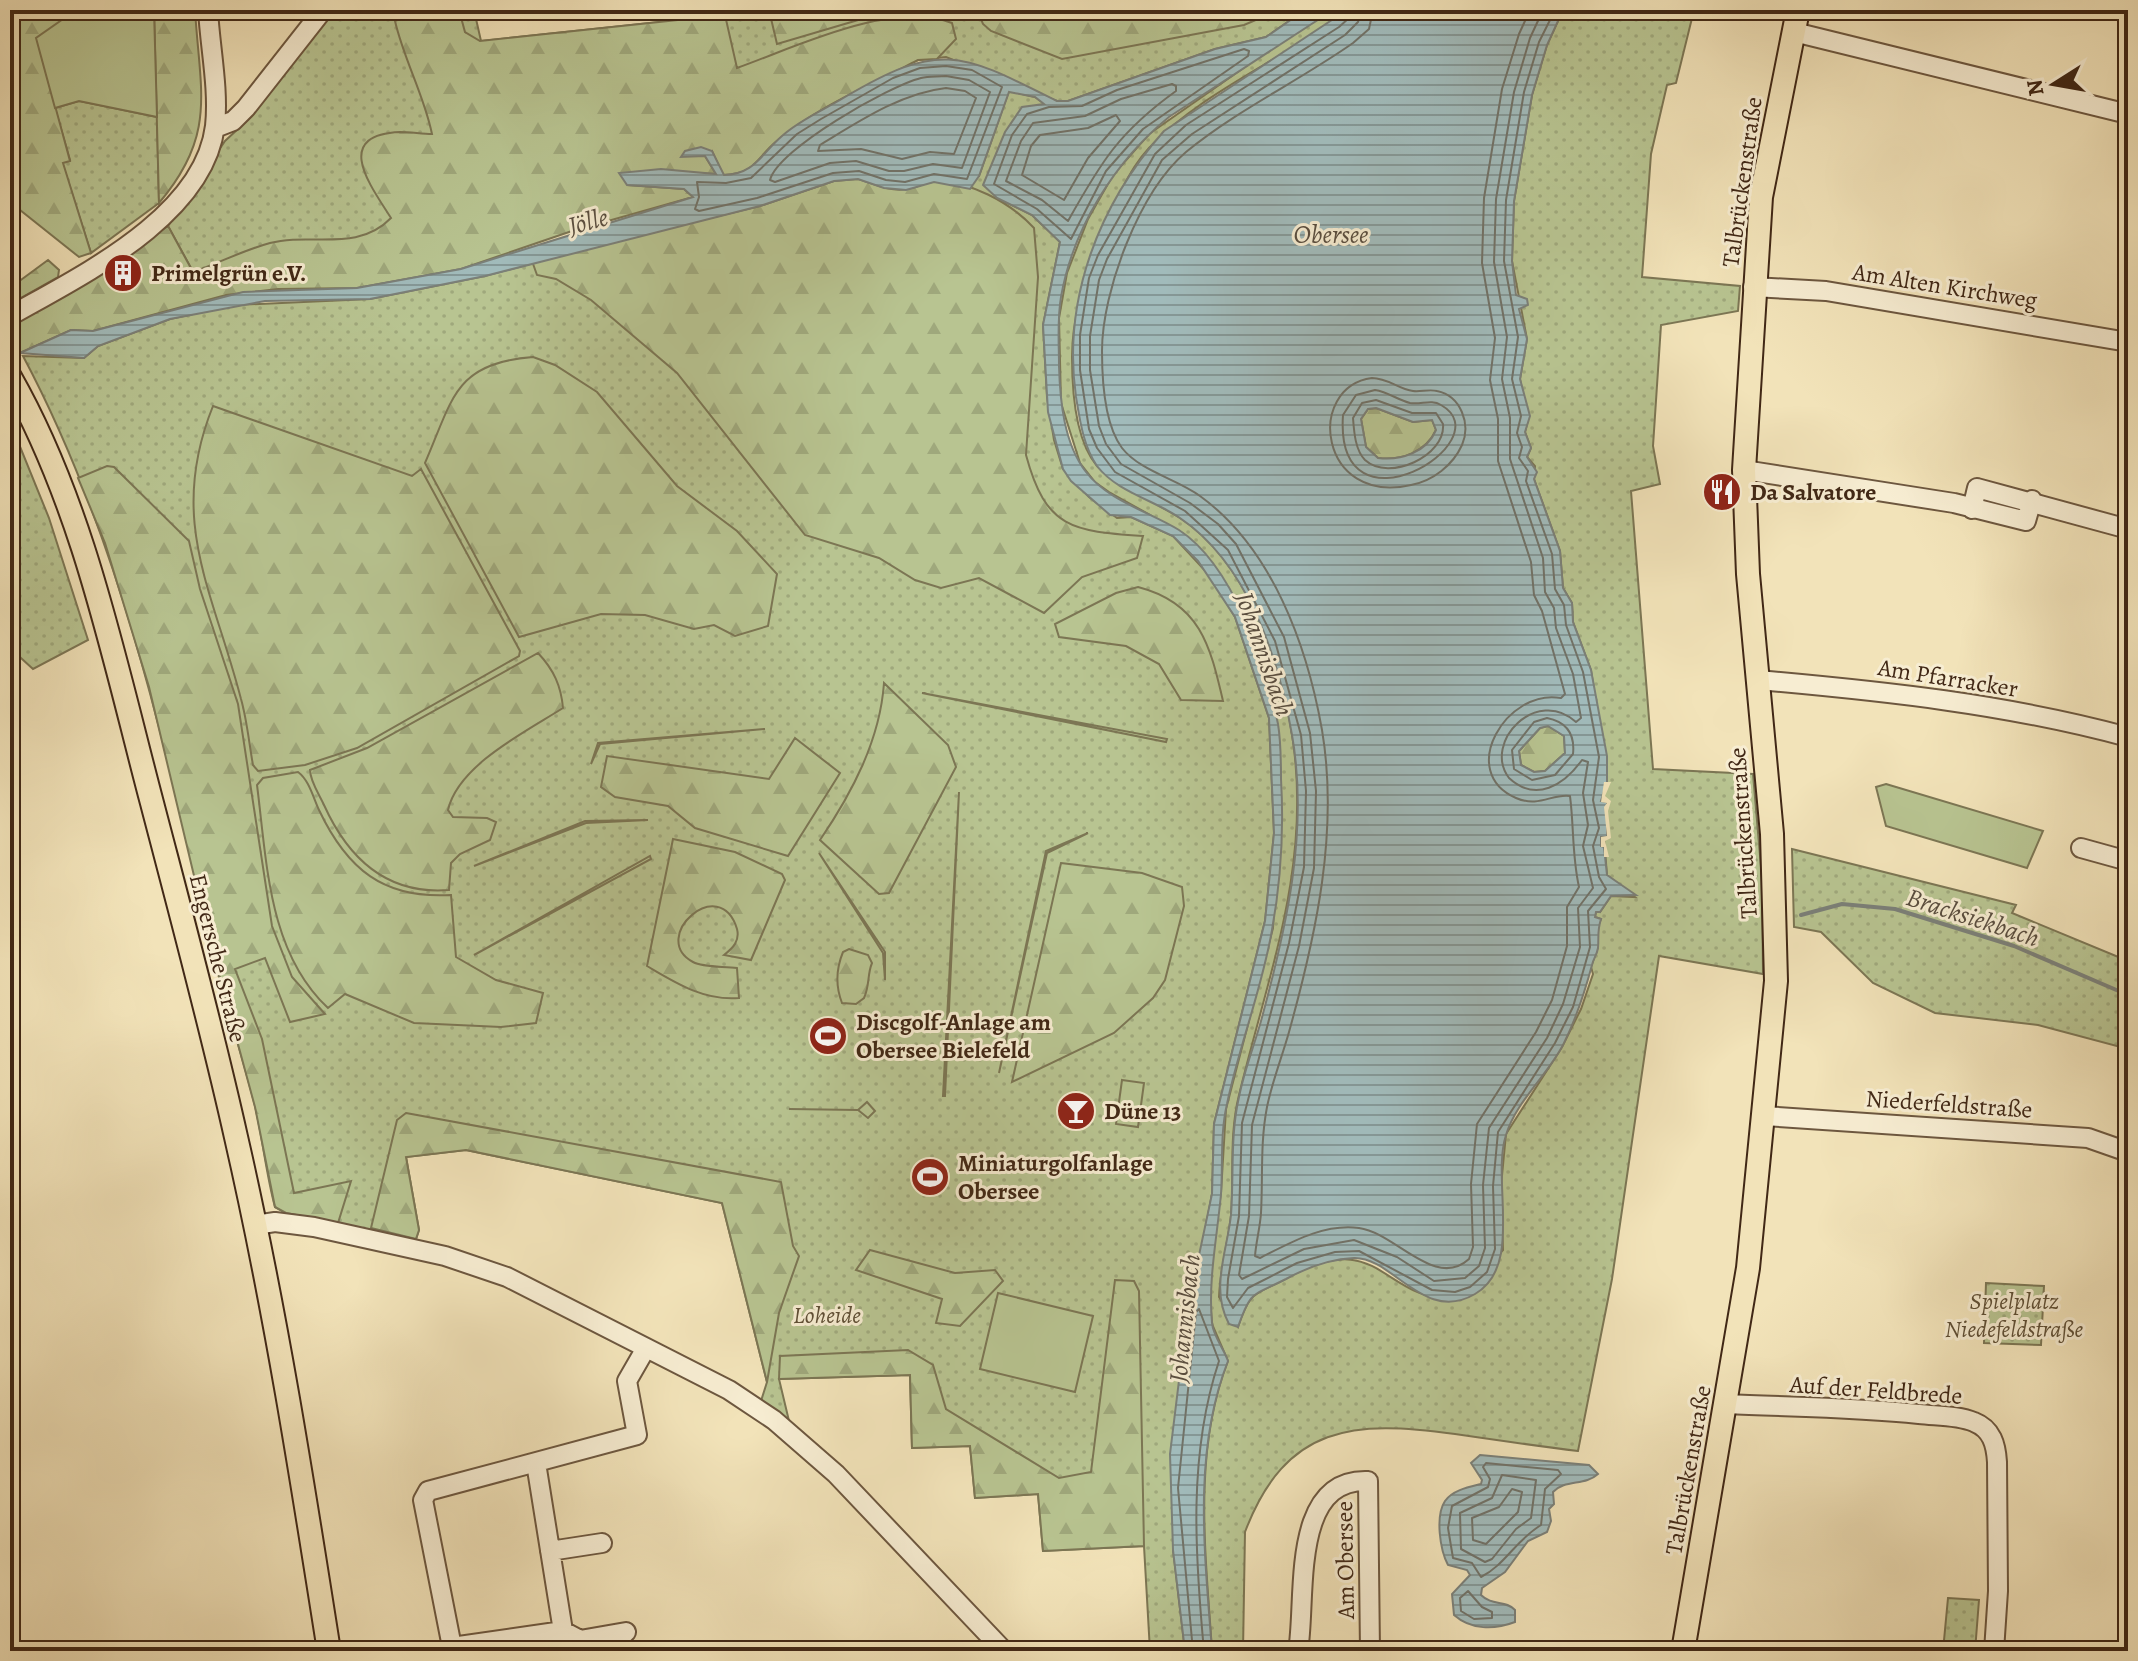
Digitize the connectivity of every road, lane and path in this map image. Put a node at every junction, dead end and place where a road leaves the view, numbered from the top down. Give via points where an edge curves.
1 (208, 10) edge
2 (323, 10) edge
3 (1796, 21) edge
4 (2128, 114) edge
5 (215, 128) junction
6 (1753, 287) junction
7 (10, 316) edge
8 (2128, 342) edge
9 (10, 377) edge
10 (1744, 470) junction
11 (2128, 529) edge
12 (1758, 680) junction
13 (2128, 737) edge
14 (2081, 848) dead end
15 (2128, 861) edge
16 (1764, 1116) junction
17 (2128, 1152) edge
18 (255, 1225) junction
19 (646, 1348) junction
20 (1727, 1404) junction
21 (536, 1463) junction
22 (602, 1543) dead end
23 (550, 1551) junction
24 (318, 1568) junction
25 (563, 1631) junction
26 (626, 1632) dead end
27 (329, 1651) edge
28 (341, 1651) edge
29 (1004, 1651) edge
30 (1298, 1651) edge
31 (1370, 1651) edge
32 (1683, 1651) edge
33 (1994, 1651) edge

1 - 5 street
2 - 5 street via 246,108
3 - 4 street
3 - 6 main road, Talbrückenstraße via 1761,197
5 - 7 street via 204,162 161,218 108,258
6 - 8 street, Am Alten Kirchweg via 1841,293
6 - 10 main road, Talbrückenstraße
9 - 18 main road, Engersche Straße via 44,446 95,590 210,1029
10 - 11 street via 1972,509 1977,488
10 - 12 main road, Talbrückenstraße
12 - 13 street, Am Pfarracker via 1934,699
12 - 16 main road, Talbrückenstraße via 1775,908 1776,981
14 - 15 street
16 - 17 street, Niederfeldstraße via 2088,1138
16 - 20 main road, Talbrückenstraße
18 - 19 street via 314,1227 423,1248 507,1277
18 - 24 main road, Engersche Straße
19 - 21 street via 627,1381 637,1435
19 - 29 street via 774,1420 836,1474
20 - 32 main road, Talbrückenstraße
20 - 33 street, Auf der Feldbrede via 1898,1412 1967,1420 1988,1431 1997,1462
21 - 23 street
21 - 25 street via 428,1491 423,1500 452,1647
22 - 23 street
23 - 25 street
24 - 27 main road, Engersche Straße
24 - 28 main road, Engersche Straße
25 - 26 street via 580,1640
30 - 31 street, Am Obersee via 1309,1528 1326,1496 1354,1481 1368,1481

